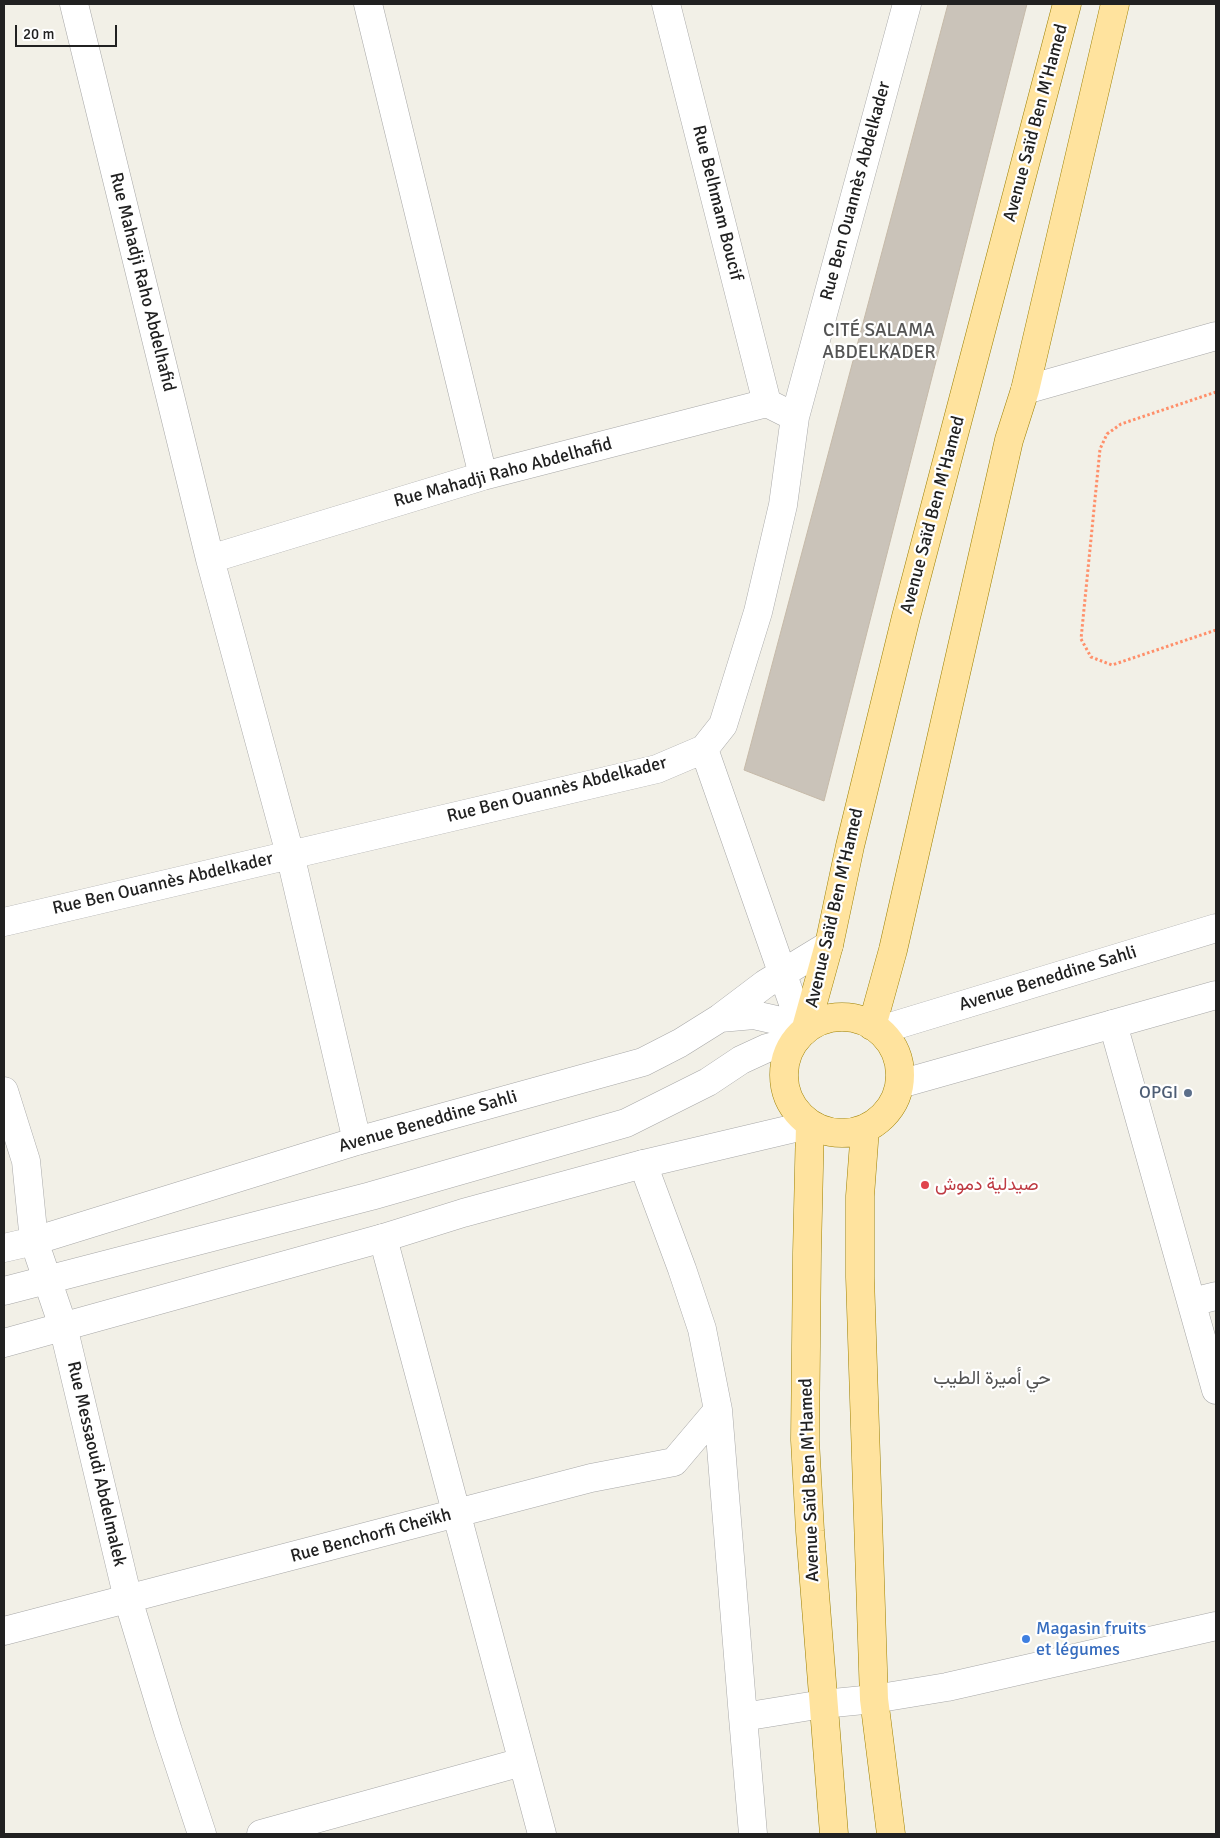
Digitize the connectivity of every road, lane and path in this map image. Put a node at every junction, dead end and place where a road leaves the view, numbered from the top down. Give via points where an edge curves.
1 (74, 4) edge
2 (368, 4) edge
3 (666, 4) edge
4 (907, 4) edge
5 (1067, 4) edge
6 (1115, 4) edge
7 (1216, 336) edge
8 (1025, 390) junction
9 (1216, 392) edge
10 (767, 403) junction
11 (795, 417) junction
12 (483, 476) junction
13 (210, 559) junction
14 (1216, 630) edge
15 (704, 749) junction
16 (290, 854) junction
17 (4, 922) edge
18 (1216, 928) edge
19 (829, 945) junction
20 (782, 974) junction
21 (1216, 995) edge
22 (720, 1018) junction
23 (1113, 1024) junction
24 (876, 1028) junction
25 (800, 1034) junction
26 (900, 1084) junction
27 (4, 1091) edge
28 (809, 1125) junction
29 (865, 1129) junction
30 (357, 1141) junction
31 (643, 1164) junction
32 (383, 1238) junction
33 (34, 1241) junction
34 (4, 1248) edge
35 (48, 1279) junction
36 (4, 1291) edge
37 (1204, 1299) edge
38 (63, 1326) junction
39 (4, 1343) edge
40 (1216, 1390) edge
41 (718, 1410) junction
42 (458, 1513) junction
43 (128, 1599) junction
44 (1216, 1626) edge
45 (4, 1631) edge
46 (874, 1700) junction
47 (823, 1704) junction
48 (743, 1717) junction
49 (522, 1762) junction
50 (202, 1834) edge
51 (261, 1834) edge
52 (542, 1834) edge
53 (753, 1834) edge
54 (834, 1834) edge
55 (891, 1834) edge

1 - 13 street, Rue Mahadji Raho Abdelhafid
2 - 12 street
3 - 10 street, Rue Belhmam Boucif
4 - 11 street, Rue Ben Ouannès Abdelkader
5 - 19 main road, Avenue Saïd Ben M'Hamed via 906,617
6 - 8 main road
7 - 8 street
8 - 24 main road via 1009,440
9 - 14 path via 1121,424 1107,434 1100,448 1081,639 1091,657 1112,665
10 - 11 street
10 - 12 street, Rue Mahadji Raho Abdelhafid
11 - 15 street, Rue Ben Ouannès Abdelkader via 783,505 758,612 723,725
12 - 13 street, Rue Mahadji Raho Abdelhafid
13 - 16 street, Rue Mahadji Raho Abdelhafid
15 - 16 street, Rue Ben Ouannès Abdelkader via 657,769
15 - 20 street
16 - 17 street, Rue Ben Ouannès Abdelkader
16 - 30 street, Rue Mahadji Raho Abdelhafid
18 - 24 street, Avenue Beneddine Sahli
19 - 20 street, Avenue Beneddine Sahli
19 - 25 main road, Avenue Saïd Ben M'Hamed
20 - 22 street, Avenue Beneddine Sahli
20 - 25 street
21 - 23 street
22 - 25 street via 754,1015 785,1022
22 - 30 street, Avenue Beneddine Sahli via 643,1062
23 - 26 street
23 - 37 street
24 - 25 main road via 843,1016 824,1019
24 - 26 main road via 893,1045 899,1064
25 - 28 main road via 785,1058 782,1077 786,1096
25 - 35 street via 740,1060 708,1082 626,1123 371,1196
26 - 29 main road via 893,1103 881,1119
27 - 33 street, Rue Messaoudi Abdelmalek via 26,1161
28 - 29 main road via 846,1134
28 - 31 street
28 - 47 main road, Avenue Saïd Ben M'Hamed via 805,1440
29 - 46 main road via 860,1196 860,1277
30 - 33 street, Avenue Beneddine Sahli
31 - 32 street
31 - 41 street via 702,1329
32 - 38 street
32 - 42 street
33 - 34 street, Avenue Beneddine Sahli
33 - 35 street, Rue Messaoudi Abdelmalek
35 - 36 street
35 - 38 street, Rue Messaoudi Abdelmalek
37 - 40 street
38 - 39 street
38 - 43 street, Rue Messaoudi Abdelmalek
41 - 42 street, Rue Benchorfi Cheïkh via 674,1462 591,1478
41 - 48 street
42 - 43 street, Rue Benchorfi Cheïkh
42 - 49 street
43 - 45 street, Rue Benchorfi Cheïkh
43 - 50 street, Rue Messaoudi Abdelmalek
44 - 46 street via 947,1687
46 - 47 street
46 - 55 main road
47 - 48 street
47 - 54 main road, Avenue Saïd Ben M'Hamed
48 - 53 street
49 - 51 street
49 - 52 street

